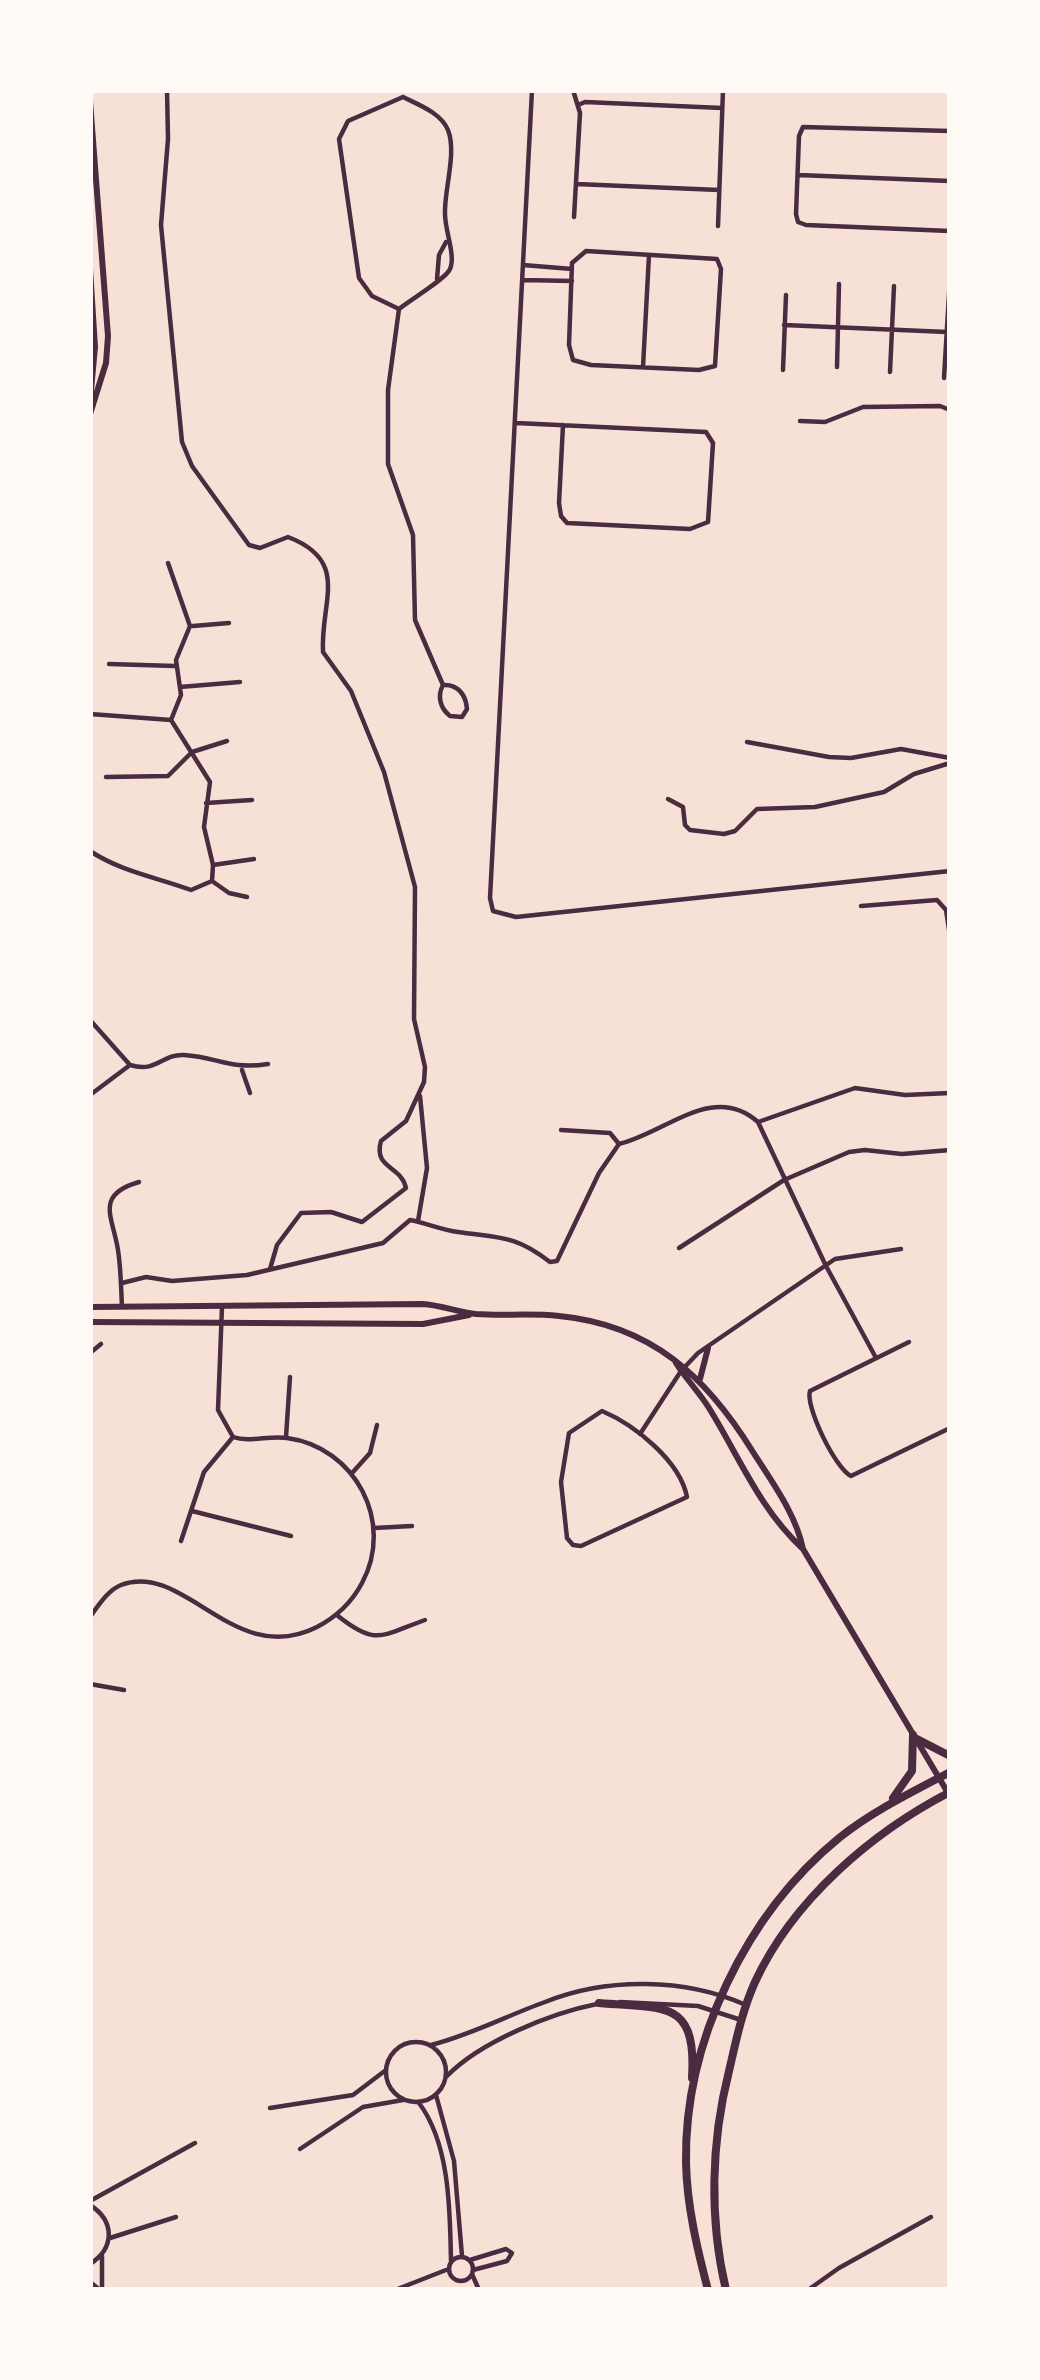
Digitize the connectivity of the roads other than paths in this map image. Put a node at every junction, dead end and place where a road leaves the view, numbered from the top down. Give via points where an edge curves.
1 (167, 90) edge
2 (532, 90) edge
3 (573, 90) edge
4 (723, 90) edge
5 (404, 93) edge
6 (90, 101) edge
7 (578, 105) junction
8 (722, 108) junction
9 (950, 131) edge
10 (798, 175) junction
11 (950, 181) edge
12 (576, 184) junction
13 (719, 190) junction
14 (574, 217) dead end
15 (718, 226) dead end
16 (950, 231) edge
17 (446, 242) junction
18 (649, 255) junction
19 (524, 265) junction
20 (90, 269) edge
21 (572, 269) junction
22 (950, 278) edge
23 (437, 279) junction
24 (523, 280) junction
25 (572, 281) junction
26 (839, 284) dead end
27 (894, 286) dead end
28 (786, 295) dead end
29 (399, 309) junction
30 (784, 325) junction
31 (838, 327) junction
32 (892, 329) junction
33 (946, 332) junction
34 (643, 367) junction
35 (836, 367) dead end
36 (783, 370) dead end
37 (890, 372) dead end
38 (944, 378) dead end
39 (90, 400) edge
40 (950, 410) edge
41 (90, 414) edge
42 (800, 421) dead end
43 (516, 423) junction
44 (563, 424) junction
45 (168, 563) dead end
46 (229, 623) dead end
47 (190, 626) junction
48 (109, 664) dead end
49 (176, 666) junction
50 (240, 682) dead end
51 (443, 685) junction
52 (180, 687) junction
53 (90, 714) edge
54 (170, 720) junction
55 (227, 741) dead end
56 (748, 742) dead end
57 (192, 752) junction
58 (950, 760) edge
59 (106, 777) dead end
60 (668, 799) dead end
61 (252, 800) dead end
62 (206, 803) junction
63 (90, 851) edge
64 (254, 859) dead end
65 (213, 865) junction
66 (950, 871) edge
67 (212, 881) junction
68 (247, 897) dead end
69 (861, 906) dead end
70 (950, 936) edge
71 (90, 1020) edge
72 (268, 1064) dead end
73 (130, 1065) junction
74 (242, 1068) junction
75 (250, 1093) dead end
76 (950, 1093) edge
77 (90, 1096) edge
78 (420, 1096) junction
79 (758, 1122) junction
80 (561, 1130) dead end
81 (619, 1144) junction
82 (950, 1150) edge
83 (784, 1180) junction
84 (139, 1182) dead end
85 (418, 1222) junction
86 (679, 1248) dead end
87 (901, 1249) dead end
88 (826, 1266) junction
89 (270, 1269) junction
90 (122, 1283) junction
91 (90, 1307) edge
92 (122, 1307) junction
93 (222, 1307) junction
94 (472, 1314) junction
95 (90, 1322) edge
96 (222, 1322) junction
97 (909, 1342) dead end
98 (101, 1344) dead end
99 (708, 1348) junction
100 (90, 1353) edge
101 (875, 1356) junction
102 (683, 1368) junction
103 (290, 1377) dead end
104 (700, 1379) junction
105 (377, 1425) dead end
106 (950, 1428) edge
107 (640, 1435) junction
108 (233, 1437) junction
109 (286, 1438) junction
110 (352, 1473) junction
111 (189, 1510) junction
112 (412, 1526) dead end
113 (374, 1528) junction
114 (291, 1536) dead end
115 (181, 1541) dead end
116 (802, 1549) junction
117 (337, 1615) junction
118 (90, 1617) edge
119 (425, 1620) dead end
120 (90, 1684) edge
121 (124, 1690) dead end
122 (914, 1737) junction
123 (950, 1756) edge
124 (950, 1772) edge
125 (938, 1778) junction
126 (950, 1793) edge
127 (888, 1804) junction
128 (722, 1994) junction
129 (598, 2003) junction
130 (746, 2005) junction
131 (716, 2011) junction
132 (741, 2020) junction
133 (430, 2045) junction
134 (386, 2070) junction
135 (447, 2076) junction
136 (436, 2095) junction
137 (403, 2100) junction
138 (419, 2103) junction
139 (690, 2103) junction
140 (271, 2108) dead end
141 (195, 2143) dead end
142 (300, 2149) dead end
143 (90, 2203) edge
144 (176, 2217) dead end
145 (931, 2217) dead end
146 (110, 2238) junction
147 (102, 2256) junction
148 (466, 2258) junction
149 (451, 2260) junction
150 (90, 2264) edge
151 (450, 2272) junction
152 (473, 2272) junction
153 (463, 2281) junction
154 (90, 2282) edge
155 (101, 2290) edge
156 (395, 2290) edge
157 (467, 2290) edge
158 (479, 2290) edge
159 (708, 2290) edge
160 (727, 2290) edge
161 (808, 2290) edge

1 - 78 street via 161,225 184,453 249,545 287,537 326,566 323,652 366,724 415,887
2 - 19 street
3 - 7 street
4 - 8 street
5 - 17 street via 449,133
5 - 29 street via 348,121 339,139 359,278 372,296
6 - 41 street via 108,336
7 - 8 street
7 - 12 street
8 - 13 street
9 - 10 street via 806,125
10 - 11 street
10 - 16 street via 801,224
12 - 13 street
12 - 14 street
13 - 15 street
17 - 23 street
17 - 23 street via 450,270
18 - 21 street via 586,251
18 - 34 street
18 - 34 street via 718,261 717,354 705,370
19 - 21 street
19 - 24 street
20 - 39 street
21 - 25 street
22 - 33 street
23 - 29 street
24 - 25 street
24 - 43 street
25 - 34 street via 573,360
26 - 31 street
27 - 32 street
28 - 30 street
29 - 51 street via 388,464 413,535 415,620
30 - 31 street
30 - 36 street
31 - 32 street
31 - 35 street
32 - 33 street
32 - 37 street
33 - 38 street
40 - 42 street via 862,407 830,421
43 - 44 street
43 - 66 street via 493,911 516,917
44 - 44 street via 706,432 713,443 708,522 690,530 567,523 560,511
45 - 47 street
46 - 47 street
47 - 49 street
48 - 49 street
49 - 52 street
50 - 52 street
51 - 51 street via 442,708 462,717 464,694
52 - 54 street
53 - 54 street
54 - 57 street
55 - 57 street
56 - 58 street via 830,758 901,748
57 - 59 street via 159,779
57 - 62 street via 210,782
58 - 60 street via 884,792 754,810 732,832 694,831
61 - 62 street
62 - 65 street
63 - 67 street via 118,869 191,890
64 - 65 street
65 - 67 street
67 - 68 street
69 - 70 street via 937,900
71 - 73 street
72 - 74 street
73 - 74 street via 150,1068 181,1054
73 - 77 street
74 - 75 street
76 - 79 street via 855,1088
78 - 85 street via 427,1168
78 - 89 street via 379,1148 383,1165 406,1183 401,1194 362,1222 301,1213
79 - 81 street via 737,1107 715,1106
79 - 83 street
80 - 81 street via 610,1132
81 - 85 street via 557,1261 496,1235
82 - 83 street via 857,1150
83 - 86 street
83 - 88 street
84 - 90 street via 109,1208
85 - 89 street via 383,1244
87 - 88 street
88 - 99 street
88 - 101 street
89 - 90 street
90 - 92 street
91 - 92 street
92 - 93 street
93 - 94 street via 422,1304
93 - 96 street
94 - 96 street via 423,1324
94 - 102 street via 598,1323
95 - 96 street
96 - 108 street via 218,1410
97 - 101 street
98 - 100 street
99 - 102 street
99 - 104 street
101 - 106 street via 807,1395 842,1471 855,1475
102 - 104 street
102 - 107 street
102 - 116 street via 756,1496
103 - 109 street
104 - 116 street via 774,1485
105 - 110 street via 370,1454
107 - 107 street via 659,1450 687,1497 573,1545 561,1482 569,1433 602,1411
108 - 109 street
108 - 111 street via 204,1472
109 - 110 street via 329,1453
110 - 113 street
111 - 114 street
111 - 115 street
112 - 113 street
113 - 117 street via 365,1577
116 - 122 street
117 - 118 street via 307,1632 265,1635 231,1626 171,1588 120,1585
117 - 119 street via 367,1636
120 - 121 street
122 - 123 main road
122 - 125 street
122 - 127 main road via 912,1771
124 - 125 main road
125 - 126 street
125 - 127 main road
126 - 130 main road via 896,1824 830,1880 783,1935
127 - 128 main road via 794,1882
128 - 130 street
128 - 131 main road
128 - 133 street via 653,1984 594,1988
129 - 131 street via 658,2001
129 - 135 street via 518,2032
129 - 139 main road via 663,2009 684,2022 694,2048
130 - 132 main road
131 - 132 street
131 - 139 main road
132 - 160 main road via 716,2140 714,2208
133 - 134 street via 401,2045
133 - 135 street
134 - 137 street
134 - 140 street via 353,2096
135 - 136 street
136 - 138 street
136 - 148 street
137 - 138 street
137 - 142 street via 363,2107
138 - 149 street via 437,2136
139 - 159 main road via 687,2184
141 - 143 street
143 - 146 street
144 - 146 street
145 - 161 street
146 - 147 street
147 - 150 street
147 - 155 street
148 - 149 street
148 - 152 street
148 - 152 street via 512,2253
149 - 151 street
151 - 153 street
151 - 156 street
152 - 153 street
152 - 158 street
153 - 157 street
154 - 155 street

